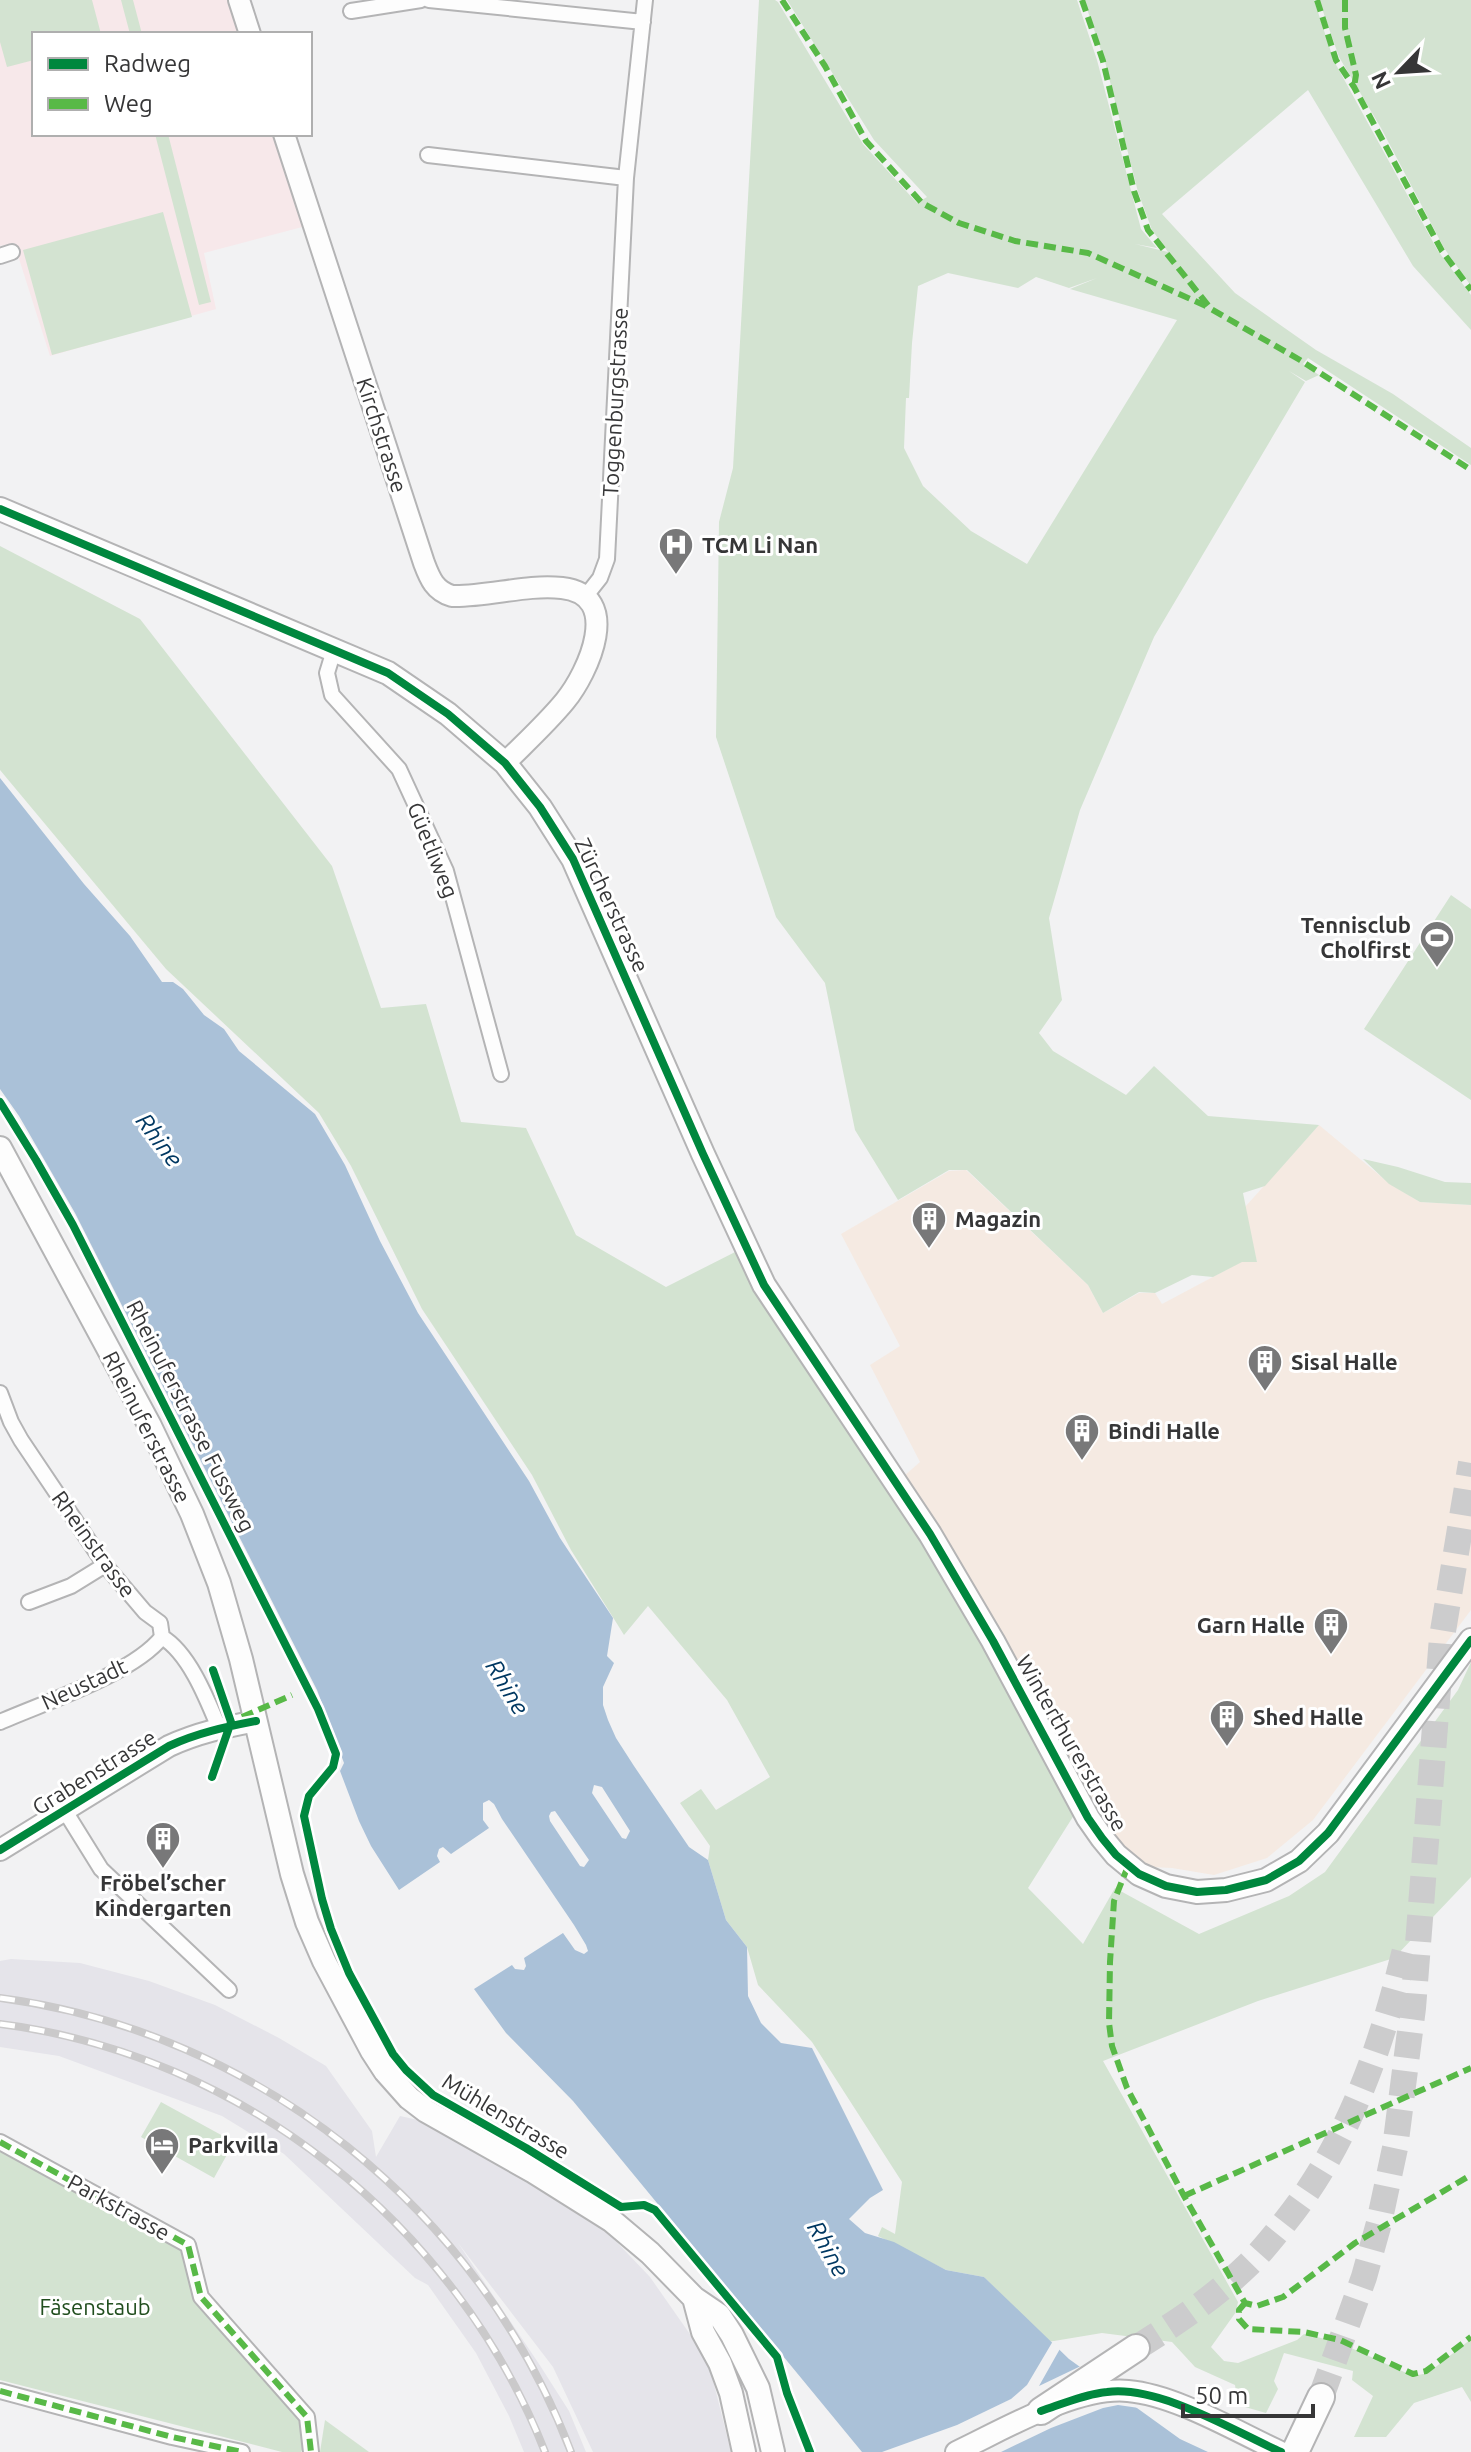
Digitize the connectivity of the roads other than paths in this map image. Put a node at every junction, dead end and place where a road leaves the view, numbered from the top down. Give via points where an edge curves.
1 (239, 0) edge
2 (421, 0) edge
3 (429, 0) edge
4 (645, 0) edge
5 (351, 11) dead end
6 (643, 22) junction
7 (249, 32) edge
8 (285, 136) edge
9 (428, 155) dead end
10 (626, 178) junction
11 (0, 509) edge
12 (585, 597) junction
13 (334, 650) junction
14 (505, 763) junction
15 (501, 1074) dead end
16 (0, 1148) edge
17 (743, 1242) joint
18 (0, 1393) edge
19 (5, 1425) edge
20 (105, 1565) junction
21 (29, 1602) dead end
22 (162, 1637) junction
23 (1471, 1640) edge
24 (256, 1721) junction
25 (0, 1722) edge
26 (219, 1728) junction
27 (65, 1811) junction
28 (0, 1850) edge
29 (229, 1990) dead end
30 (0, 2142) edge
31 (694, 2298) junction
32 (1132, 2350) tunnel mouth
33 (0, 2391) edge
34 (1321, 2397) tunnel mouth
35 (1041, 2411) junction
36 (242, 2452) edge
37 (311, 2452) edge
38 (744, 2452) edge
39 (773, 2452) edge
40 (956, 2452) edge
41 (1281, 2452) edge
42 (1295, 2452) edge

1 - 7 street
2 - 5 street
3 - 6 street
4 - 6 street, Toggenburgstrasse
6 - 10 street, Toggenburgstrasse
8 - 12 street, Kirchstrasse via 433,584 452,596 565,588
9 - 10 street
10 - 12 street, Toggenburgstrasse via 607,559
11 - 13 main road, Zürcherstrasse
12 - 14 street via 597,621 579,681
13 - 14 main road, Zürcherstrasse via 405,683
13 - 15 street, Güetliweg via 327,673 332,695 399,769 446,871
14 - 17 main road, Zürcherstrasse via 573,859
16 - 24 main road, Rheinuferstrasse via 192,1514 223,1595
17 - 23 main road, Winterthurerstrasse via 781,1312 938,1547 1088,1818 1116,1855 1139,1874 1197,1892 1226,1890 1266,1880 1299,1861 1328,1833
18 - 19 street, Rheinstrasse
19 - 20 street, Rheinstrasse
20 - 21 street
20 - 22 street, Rheinstrasse via 160,1623
22 - 25 street, Neustadt via 154,1648 109,1676
22 - 26 street, Rheinstrasse via 175,1645
24 - 26 street, Grabenstrasse
24 - 31 main road, Mühlenstrasse via 307,1922 385,2071 426,2111 612,2221
26 - 27 street, Grabenstrasse via 169,1746
27 - 28 street, Grabenstrasse
27 - 29 street, Grabenstrasse via 101,1869
30 - 37 street, Parkstrasse via 188,2245 201,2297 307,2417
31 - 38 main road, Mühlenstrasse via 731,2393
31 - 39 main road, Mühlenstrasse via 719,2315 737,2346 758,2388
32 - 35 highway
33 - 36 street
34 - 42 highway
35 - 40 street
35 - 41 street via 1106,2392 1137,2393 1187,2409

